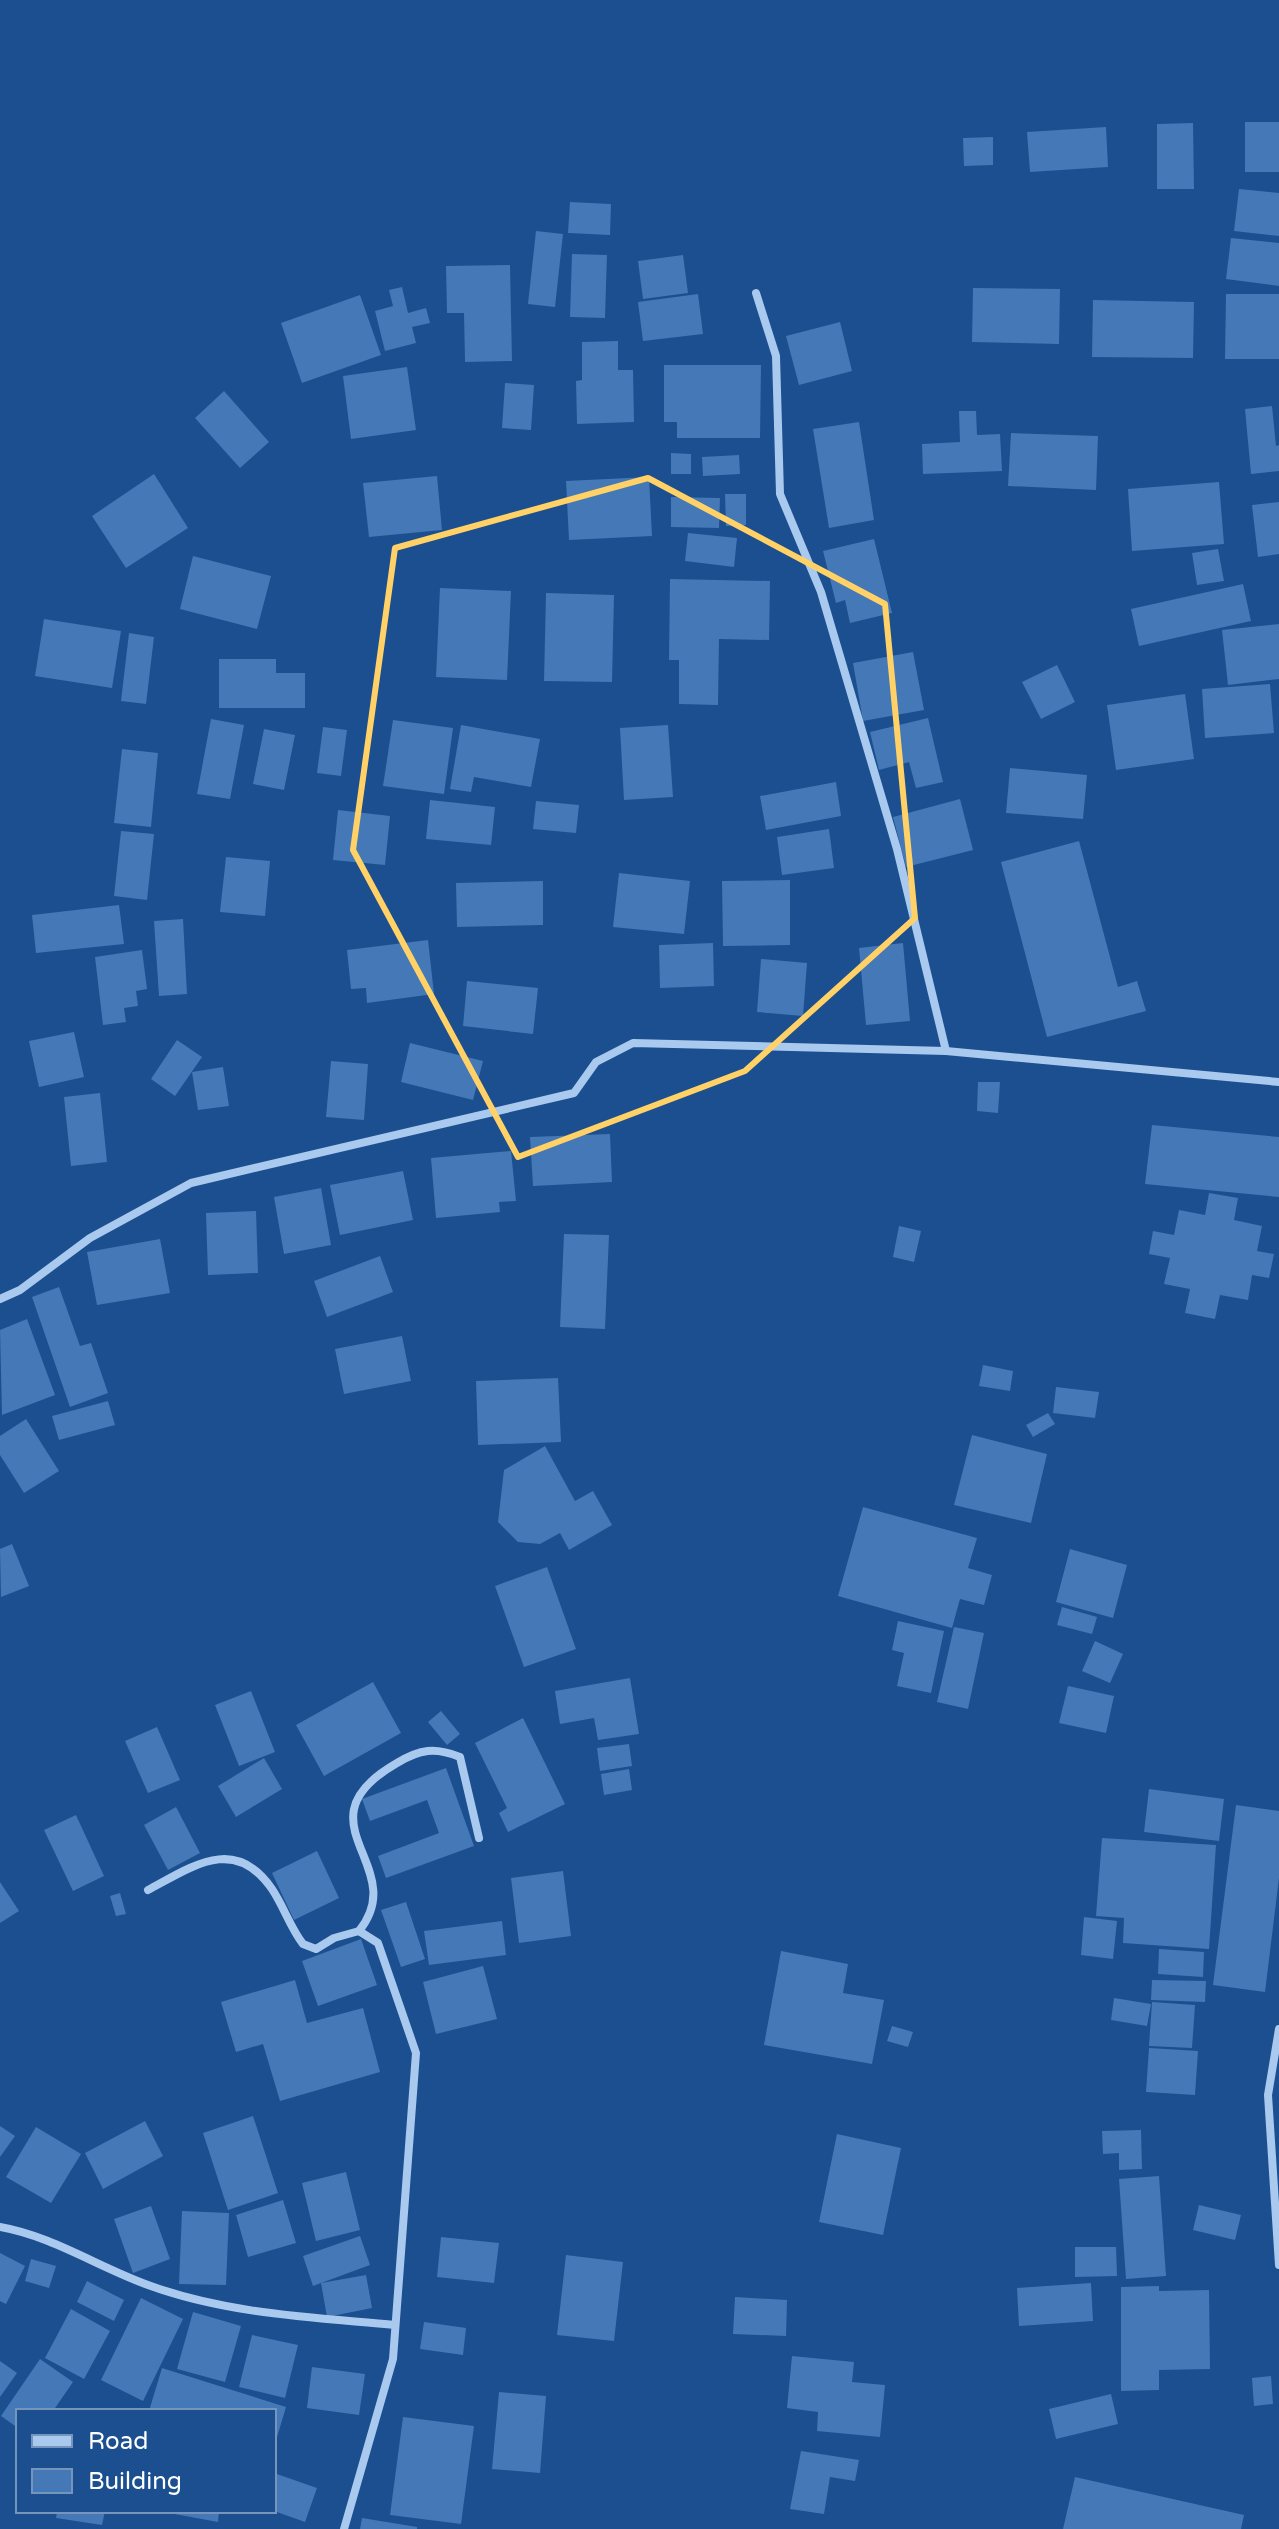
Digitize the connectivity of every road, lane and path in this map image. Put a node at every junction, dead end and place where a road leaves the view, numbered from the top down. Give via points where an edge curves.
1 (756, 293) dead end
2 (946, 1051) junction
3 (1279, 1082) edge
4 (0, 1299) edge
5 (479, 1838) dead end
6 (148, 1890) dead end
7 (359, 1931) junction
8 (1279, 2029) edge
9 (1278, 2221) edge
10 (0, 2227) edge
11 (1279, 2265) edge
12 (395, 2325) junction
13 (344, 2529) edge

1 - 2 street via 776,356 780,494 821,592 893,834
2 - 3 street
2 - 4 street via 633,1043 596,1062 574,1093 191,1183 90,1238
5 - 7 street via 460,1757 441,1749 420,1750 367,1783 354,1805 351,1825 375,1883 369,1920
6 - 7 street via 214,1859 239,1859 274,1891 303,1944 316,1949
7 - 12 street via 378,1943 416,2053
8 - 9 street via 1268,2095
9 - 11 street
10 - 12 street via 148,2285 214,2304
12 - 13 street via 393,2359

